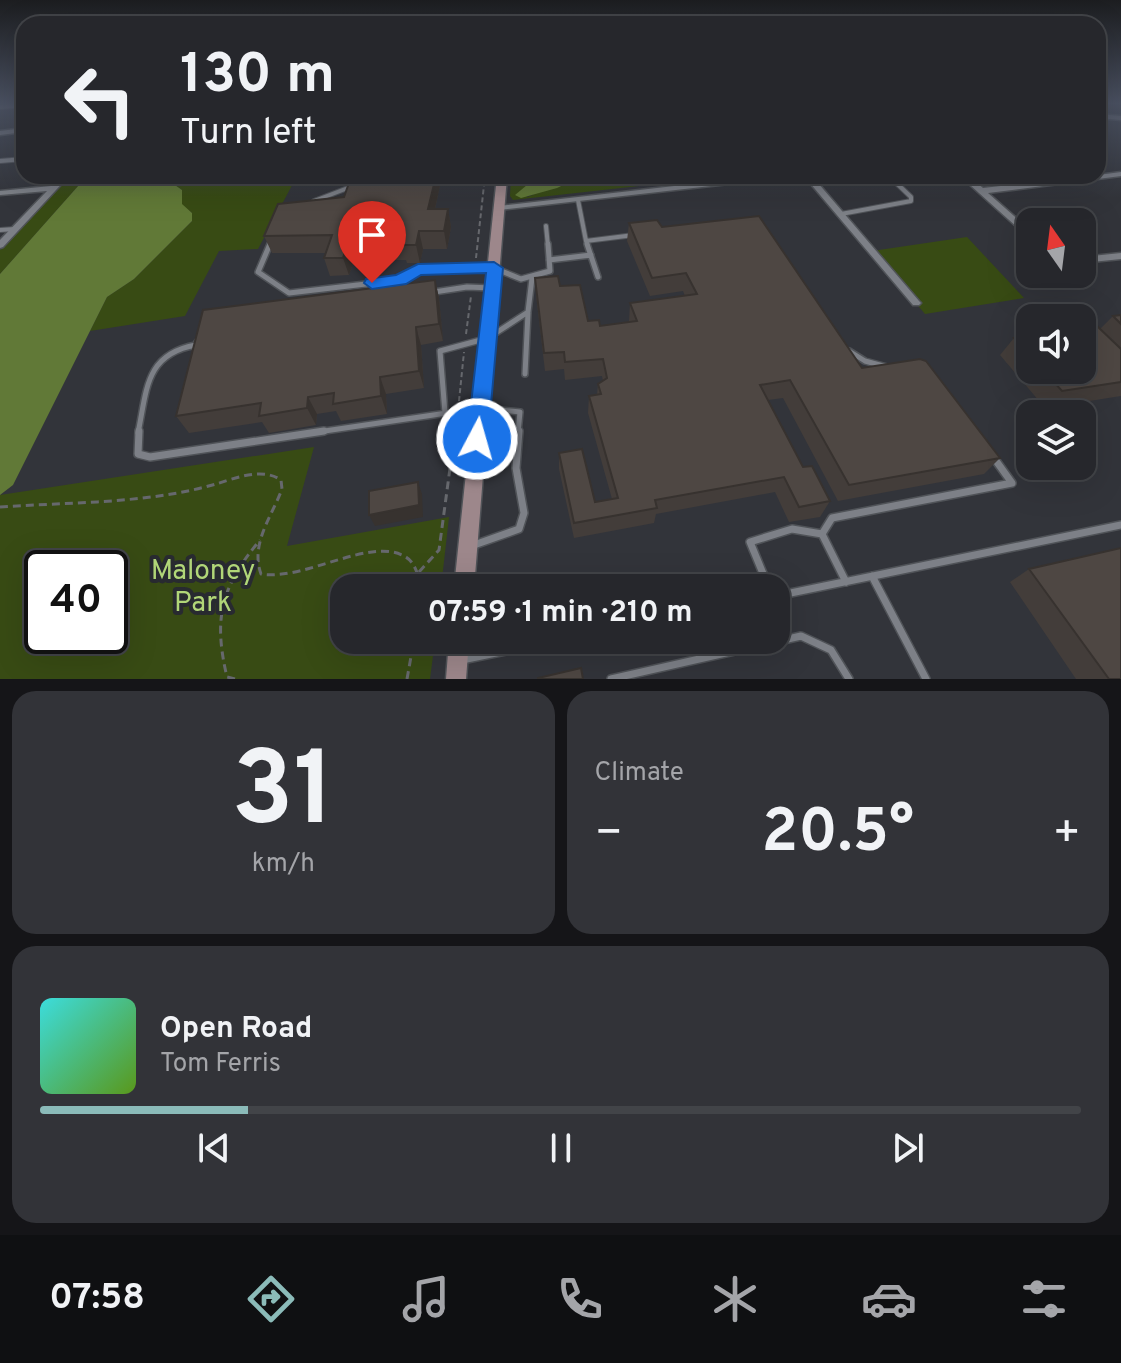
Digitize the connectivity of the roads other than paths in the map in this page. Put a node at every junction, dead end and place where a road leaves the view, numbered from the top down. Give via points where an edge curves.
1 (57, 184) edge
2 (358, 184) edge
3 (502, 184) edge
4 (714, 184) edge
5 (815, 184) edge
6 (897, 184) edge
7 (973, 184) edge
8 (1039, 184) edge
9 (53, 188) junction
10 (981, 191) junction
11 (0, 193) edge
12 (578, 200) junction
13 (305, 204) edge
14 (499, 208) junction
15 (841, 214) junction
16 (1016, 222) edge
17 (546, 226) dead end
18 (16, 229) junction
19 (0, 230) edge
20 (641, 234) edge
21 (586, 241) junction
22 (270, 244) edge
23 (0, 245) edge
24 (591, 255) junction
25 (1121, 256) edge
26 (1096, 259) edge
27 (549, 260) junction
28 (494, 268) junction
29 (598, 277) dead end
30 (532, 278) junction
31 (493, 288) junction
32 (420, 294) edge
33 (916, 303) dead end
34 (528, 312) junction
35 (199, 336) edge
36 (488, 338) junction
37 (839, 344) edge
38 (895, 368) edge
39 (525, 374) dead end
40 (481, 408) junction
41 (445, 413) junction
42 (986, 448) edge
43 (1121, 525) edge
44 (822, 534) junction
45 (467, 548) junction
46 (465, 574) edge
47 (763, 574) edge
48 (872, 576) junction
49 (846, 582) junction
50 (790, 593) edge
51 (488, 654) edge
52 (457, 660) edge
53 (611, 679) edge
54 (849, 679) edge
55 (926, 679) edge

1 - 9 street
2 - 13 lane
3 - 14 street
4 - 12 street
5 - 15 street
6 - 15 lane via 911,201
7 - 10 street
8 - 10 street
9 - 11 street
9 - 18 street
10 - 16 street
12 - 14 street
12 - 21 lane
14 - 28 street
15 - 33 street
17 - 27 lane
18 - 19 lane
18 - 23 street
20 - 21 lane
21 - 24 lane
22 - 28 lane via 258,272 289,293 400,280 418,269
24 - 27 lane
24 - 29 lane
25 - 26 street
27 - 30 lane via 550,271
28 - 30 lane
28 - 31 street
30 - 34 lane
31 - 32 lane
31 - 36 street
34 - 36 lane
34 - 39 lane
35 - 41 lane via 196,345 175,349 155,369 136,443 138,454 150,457
36 - 40 street
36 - 41 lane via 440,351
37 - 38 lane via 865,361
40 - 41 lane
40 - 45 street
40 - 45 lane via 520,412 516,468 524,513 519,529
42 - 44 lane via 1012,483 832,518
43 - 48 lane
44 - 47 lane via 792,529 750,542
44 - 49 lane
45 - 46 street
48 - 49 lane
48 - 55 lane
49 - 50 lane
51 - 52 lane
53 - 54 lane via 801,636 822,641 837,655

